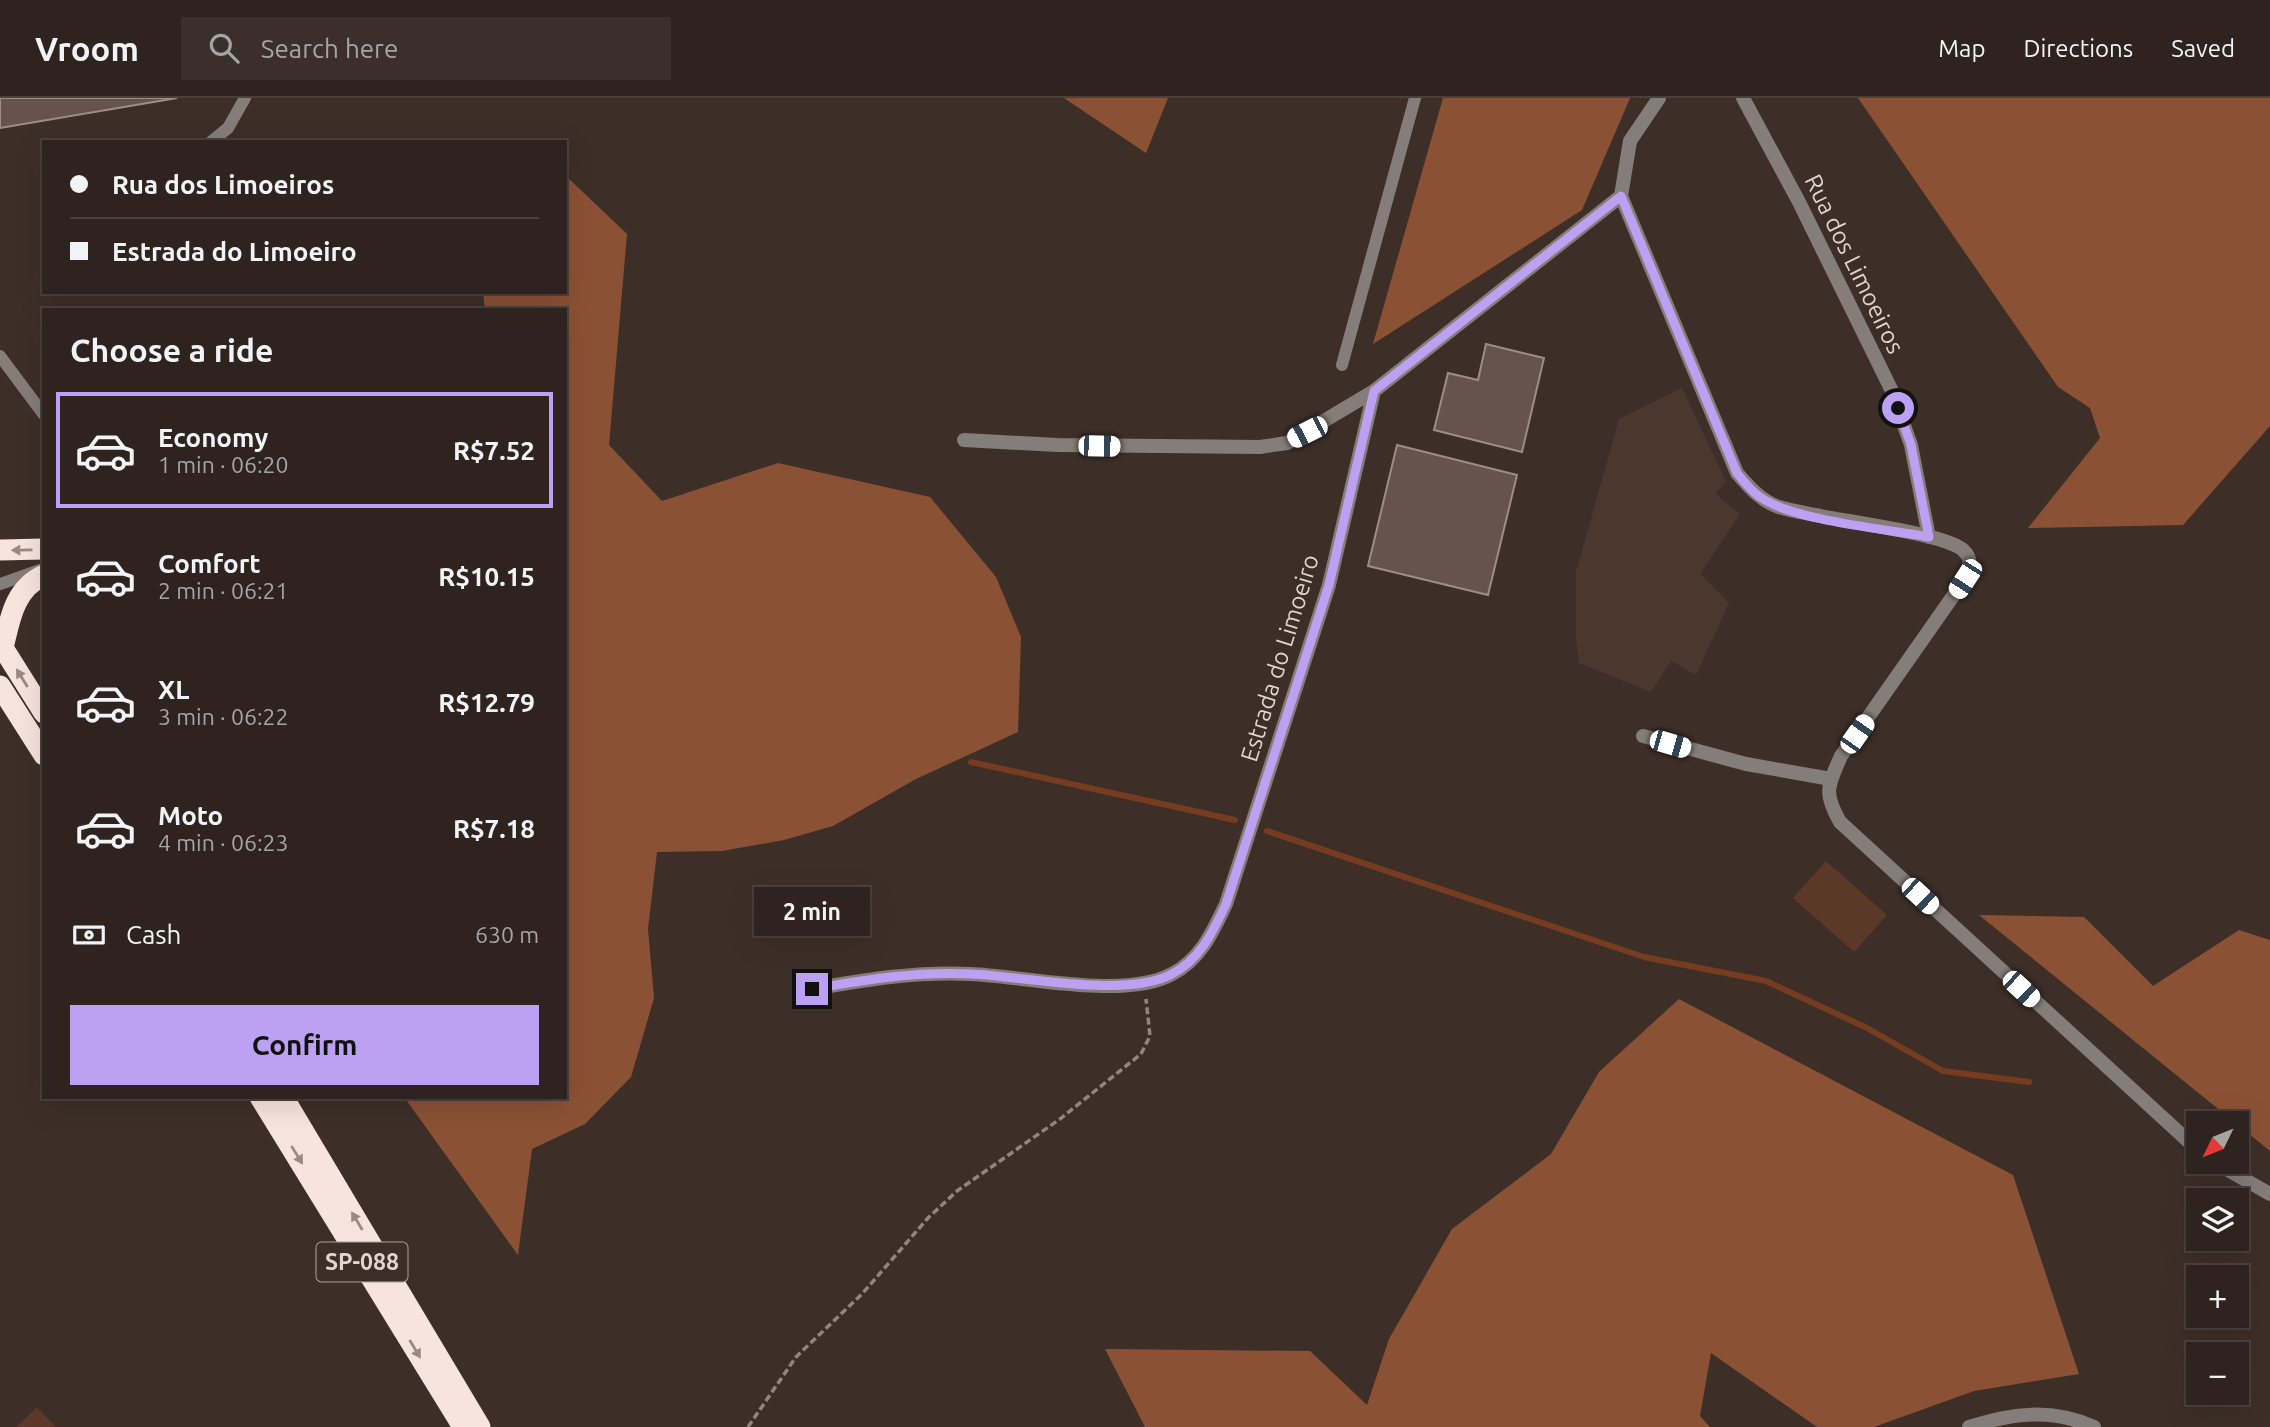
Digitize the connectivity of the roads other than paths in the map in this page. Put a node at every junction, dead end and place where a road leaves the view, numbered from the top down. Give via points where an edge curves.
1 (245, 98) edge
2 (1415, 98) edge
3 (1660, 98) edge
4 (1743, 98) edge
5 (213, 140) edge
6 (1621, 196) junction
7 (0, 356) edge
8 (1342, 365) dead end
9 (1374, 391) junction
10 (42, 412) edge
11 (964, 440) dead end
12 (1929, 537) junction
13 (42, 549) edge
14 (0, 550) edge
15 (42, 569) edge
16 (42, 576) edge
17 (0, 584) edge
18 (1, 645) edge
19 (0, 685) edge
20 (42, 710) edge
21 (1643, 736) dead end
22 (42, 752) edge
23 (1831, 779) junction
24 (812, 989) dead end
25 (261, 1099) edge
26 (284, 1099) edge
27 (2186, 1139) edge
28 (2235, 1174) edge
29 (2270, 1194) edge
30 (463, 1427) edge
31 (480, 1427) edge
32 (1969, 1427) edge
33 (2094, 1427) edge

1 - 5 lane via 228,128
2 - 8 lane
3 - 6 street via 1630,141
4 - 12 street, Rua dos Limoeiros via 1891,389 1911,445
6 - 9 street
6 - 12 street via 1737,473 1748,487 1777,506
7 - 10 lane
9 - 11 street via 1287,443 1260,447
9 - 24 street, Estrada do Limoeiro via 1329,585 1226,904 1208,942 1194,958 1171,975 1143,983 1090,985 972,974 901,974
12 - 23 street via 1962,548 1970,567 1841,756
13 -> 14 highway
15 - 17 lane
16 - 18 highway via 21,592
20 -> 18 highway
19 - 22 highway
21 - 23 street via 1746,764
23 - 27 street via 1828,800 1840,822
25 -> 30 highway, SP-088
31 -> 26 highway, SP-088
28 - 29 street
32 - 33 street via 2003,1416 2035,1413 2061,1414

